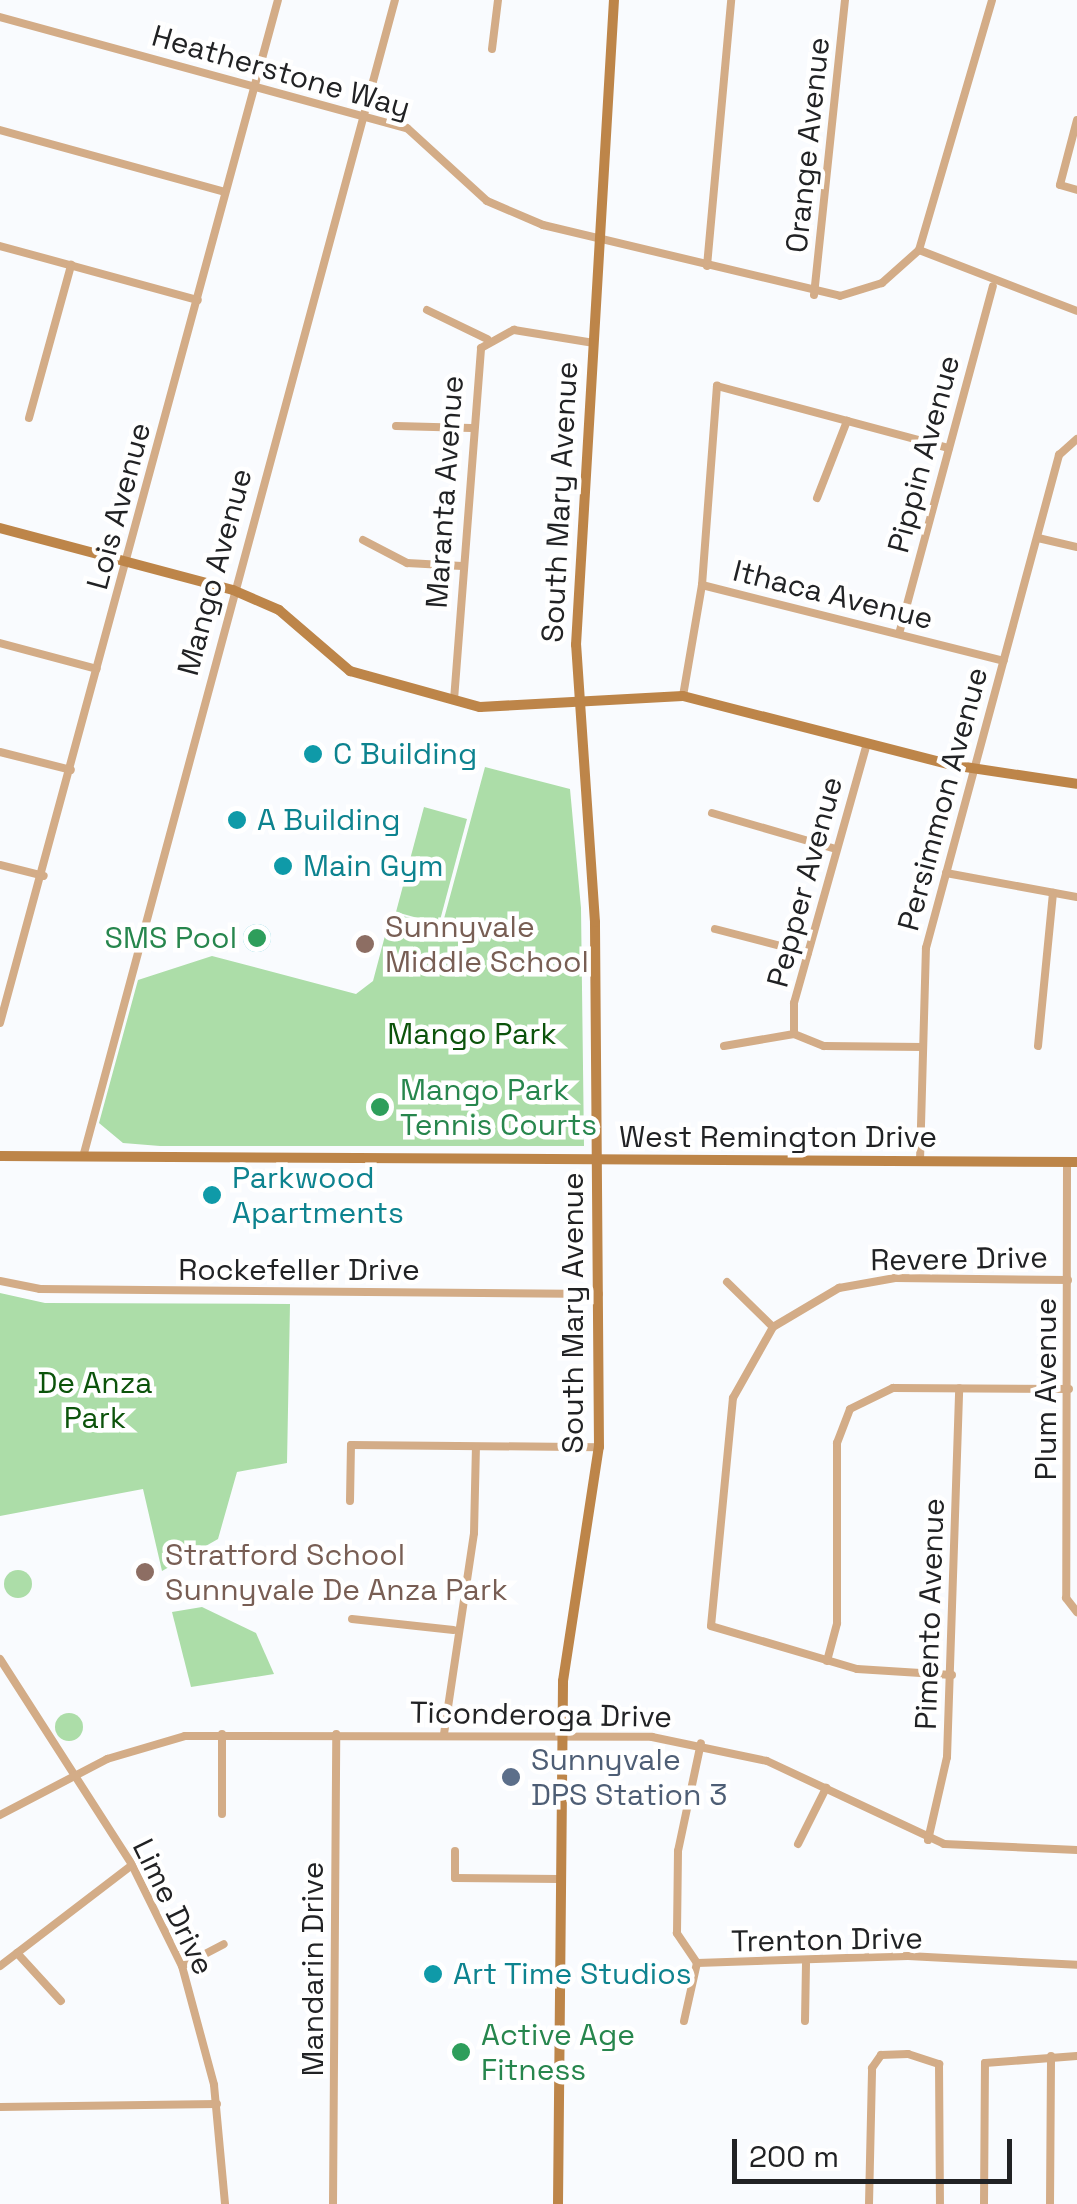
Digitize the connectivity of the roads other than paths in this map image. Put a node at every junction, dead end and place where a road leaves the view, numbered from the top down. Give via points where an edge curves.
1 (278, 0) edge
2 (394, 0) edge
3 (498, 0) edge
4 (614, 0) edge
5 (731, 0) edge
6 (844, 0) edge
7 (990, 1) edge
8 (0, 17) edge
9 (492, 49) dead end
10 (256, 86) junction
11 (362, 114) junction
12 (1077, 120) edge
13 (0, 130) edge
14 (1077, 190) edge
15 (225, 192) junction
16 (599, 237) junction
17 (0, 246) edge
18 (919, 250) junction
19 (70, 265) junction
20 (706, 266) junction
21 (993, 286) junction
22 (814, 295) junction
23 (198, 300) junction
24 (428, 310) dead end
25 (1077, 311) edge
26 (487, 339) junction
27 (594, 343) junction
28 (29, 418) dead end
29 (847, 421) junction
30 (396, 426) dead end
31 (471, 428) junction
32 (1077, 439) edge
33 (949, 448) junction
34 (817, 498) dead end
35 (0, 528) edge
36 (1038, 538) junction
37 (364, 540) dead end
38 (1077, 548) edge
39 (127, 561) junction
40 (462, 566) junction
41 (702, 585) junction
42 (233, 590) junction
43 (899, 634) junction
44 (0, 643) edge
45 (1004, 662) junction
46 (97, 669) junction
47 (683, 696) junction
48 (454, 700) junction
49 (577, 706) junction
50 (866, 743) junction
51 (0, 752) edge
52 (973, 767) junction
53 (71, 770) junction
54 (1077, 784) edge
55 (712, 813) dead end
56 (836, 848) junction
57 (0, 865) edge
58 (946, 873) junction
59 (44, 876) junction
60 (1053, 892) junction
61 (1077, 897) edge
62 (715, 929) dead end
63 (808, 953) junction
64 (0, 1023) edge
65 (794, 1034) junction
66 (724, 1046) dead end
67 (1038, 1046) dead end
68 (923, 1047) junction
69 (0, 1156) edge
70 (82, 1156) junction
71 (920, 1161) junction
72 (598, 1162) junction
73 (1072, 1162) edge
74 (1068, 1280) junction
75 (0, 1282) edge
76 (727, 1282) dead end
77 (598, 1294) junction
78 (773, 1327) junction
79 (959, 1388) junction
80 (1069, 1389) junction
81 (476, 1446) junction
82 (599, 1446) junction
83 (350, 1501) dead end
84 (1077, 1612) edge
85 (352, 1619) dead end
86 (453, 1630) junction
87 (0, 1659) edge
88 (827, 1661) junction
89 (952, 1675) junction
90 (222, 1734) junction
91 (336, 1734) junction
92 (444, 1734) junction
93 (561, 1734) junction
94 (701, 1743) junction
95 (71, 1776) junction
96 (826, 1788) junction
97 (222, 1814) dead end
98 (0, 1815) edge
99 (928, 1840) junction
100 (798, 1844) dead end
101 (1077, 1850) edge
102 (455, 1851) dead end
103 (132, 1864) junction
104 (559, 1879) junction
105 (224, 1944) dead end
106 (17, 1952) junction
107 (697, 1963) junction
108 (806, 1964) junction
109 (1077, 1965) edge
110 (0, 1966) edge
111 (182, 1966) junction
112 (61, 2000) dead end
113 (684, 2021) dead end
114 (804, 2022) dead end
115 (1051, 2056) junction
116 (1077, 2056) edge
117 (217, 2104) junction
118 (0, 2106) edge
119 (225, 2204) edge
120 (334, 2204) edge
121 (558, 2204) edge
122 (870, 2204) edge
123 (940, 2204) edge
124 (984, 2204) edge
125 (1050, 2204) edge

1 - 10 street, Lois Avenue
2 - 11 street, Mango Avenue
3 - 9 street
4 - 16 main road, South Mary Avenue
5 - 20 street
6 - 22 street, Orange Avenue
7 - 18 street
8 - 10 street, Heatherstone Way
10 - 11 street, Heatherstone Way
10 - 15 street, Lois Avenue
11 - 16 street, Heatherstone Way via 425,140 487,202
11 - 42 street, Mango Avenue
12 - 14 street via 1060,185
13 - 15 street
15 - 23 street, Lois Avenue
16 - 20 street, Heatherstone Way
16 - 27 main road, South Mary Avenue
17 - 19 street
18 - 21 street
18 - 22 street, Heatherstone Way via 864,291
19 - 23 street
19 - 28 street
20 - 22 street, Heatherstone Way
21 - 25 street
21 - 33 street, Pippin Avenue
23 - 39 street, Lois Avenue
24 - 26 street
26 - 27 street, Maranta Avenue via 514,330
26 - 31 street, Maranta Avenue
27 - 49 main road, South Mary Avenue
29 - 33 street
29 - 34 street
29 - 41 street via 717,386
30 - 31 street
31 - 40 street, Maranta Avenue
32 - 36 street, Persimmon Avenue via 1059,455
33 - 43 street, Pippin Avenue
35 - 39 main road
36 - 38 street
36 - 45 street, Persimmon Avenue
37 - 40 street via 408,563
39 - 42 main road
39 - 46 street, Lois Avenue
40 - 48 street, Maranta Avenue
41 - 43 street, Ithaca Avenue
41 - 47 street, Ithaca Avenue
42 - 48 main road via 279,610 350,671
42 - 70 street, Mango Avenue
43 - 45 street, Ithaca Avenue
44 - 46 street
45 - 52 street, Persimmon Avenue
46 - 53 street, Lois Avenue
47 - 49 main road
47 - 50 main road
48 - 49 main road via 510,712
49 - 72 main road, South Mary Avenue via 595,922
50 - 52 main road
50 - 56 street, Pepper Avenue
51 - 53 street
52 - 54 main road
52 - 58 street, Persimmon Avenue
53 - 59 street, Lois Avenue
55 - 56 street
56 - 63 street, Pepper Avenue
57 - 59 street
58 - 60 street
58 - 68 street, Persimmon Avenue via 926,948
59 - 64 street, Lois Avenue
60 - 61 street
60 - 67 street
62 - 63 street
63 - 65 street, Pepper Avenue
65 - 66 street
65 - 68 street via 824,1046
68 - 71 street, Persimmon Avenue
69 - 70 main road, West Remington Drive
70 - 72 main road, West Remington Drive
71 - 72 main road, West Remington Drive
71 - 73 main road, West Remington Drive
72 - 77 main road, South Mary Avenue
73 - 74 street, Plum Avenue
74 - 78 street, Revere Drive via 876,1279 822,1294
74 - 80 street, Plum Avenue
75 - 77 street, Rockefeller Drive
76 - 78 street
77 - 82 main road, South Mary Avenue
78 - 88 street, Revere Drive via 740,1377 725,1429 722,1551 707,1614 726,1632
79 - 80 street
79 - 88 street via 884,1389 843,1419 837,1623
79 - 89 street, Pimento Avenue
80 - 84 street, Plum Avenue via 1066,1598
81 - 82 street
81 - 83 street via 351,1444
81 - 86 street via 474,1534
82 - 93 main road, South Mary Avenue
85 - 86 street
86 - 92 street
87 - 95 street, Lime Drive
88 - 89 street
89 - 99 street, Pimento Avenue via 942,1792
90 - 91 street, Ticonderoga Drive
90 - 95 street, Ticonderoga Drive via 156,1742
90 - 97 street
91 - 92 street, Ticonderoga Drive
91 - 120 street, Mandarin Drive
92 - 93 street, Ticonderoga Drive
93 - 94 street, Ticonderoga Drive
93 - 104 main road, South Mary Avenue
94 - 96 street, Ticonderoga Drive
94 - 107 street via 678,1851 677,1933
95 - 98 street, Ticonderoga Drive
95 - 103 street, Lime Drive
96 - 99 street, Ticonderoga Drive
96 - 100 street
99 - 101 street, Ticonderoga Drive
102 - 104 street via 454,1878
103 - 106 street
103 - 111 street, Lime Drive
104 - 121 main road, South Mary Avenue
105 - 111 street
106 - 110 street
106 - 112 street
107 - 108 street, Trenton Drive
107 - 113 street
108 - 109 street, Trenton Drive via 908,1956
108 - 114 street
111 - 117 street, Lime Drive
115 - 116 street
115 - 124 street via 987,2060
115 - 125 street
117 - 118 street
117 - 119 street, Lime Drive
122 - 123 street via 872,2068 881,2056 908,2054 939,2064

